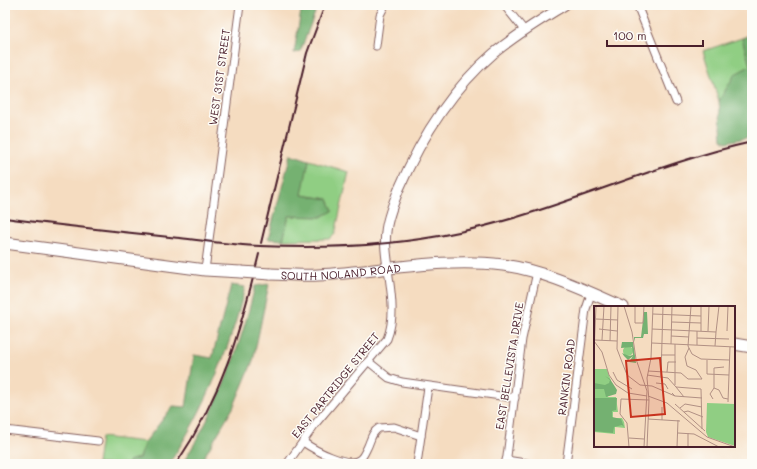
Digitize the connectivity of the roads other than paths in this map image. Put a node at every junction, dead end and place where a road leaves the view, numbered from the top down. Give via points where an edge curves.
1 (240, 5) edge
2 (385, 5) edge
3 (504, 5) edge
4 (565, 5) edge
5 (637, 5) edge
6 (524, 30) junction
7 (376, 46) dead end
8 (676, 102) dead end
9 (5, 243) edge
10 (388, 269) junction
11 (205, 270) junction
12 (537, 272) junction
13 (591, 294) junction
14 (621, 306) edge
15 (735, 344) edge
16 (752, 347) edge
17 (369, 362) junction
18 (428, 387) junction
19 (514, 398) junction
20 (5, 430) edge
21 (422, 436) junction
22 (98, 441) dead end
23 (303, 442) junction
24 (506, 462) edge
25 (287, 464) edge
26 (417, 464) edge
27 (532, 464) edge
28 (566, 464) edge

1 - 11 street, WEST 31ST STREET
2 - 7 street via 380,15
3 - 6 street
4 - 6 street
5 - 8 street
6 - 10 street via 494,53 465,82 432,125 410,164 395,200 386,231
9 - 11 main road, SOUTH NOLAND ROAD
10 - 11 main road, SOUTH NOLAND ROAD, bridge via 318,275
10 - 12 main road, SOUTH NOLAND ROAD via 469,262
10 - 17 street, EAST PARTRIDGE STREET via 393,312 391,325 387,339
12 - 13 main road, SOUTH NOLAND ROAD
12 - 19 street, EAST BELLEVISTA DRIVE via 522,339
13 - 14 main road, SOUTH NOLAND ROAD
13 - 28 street, RANKIN ROAD via 586,309
15 - 16 main road
17 - 18 street via 389,378
17 - 23 street, EAST PARTRIDGE STREET via 344,388
18 - 19 street
18 - 21 street
19 - 24 street, EAST BELLEVISTA DRIVE
20 - 22 street
21 - 23 street via 394,427 379,428 371,435 360,460 352,462 334,458
21 - 26 street
23 - 25 street, EAST PARTRIDGE STREET
24 - 27 street

